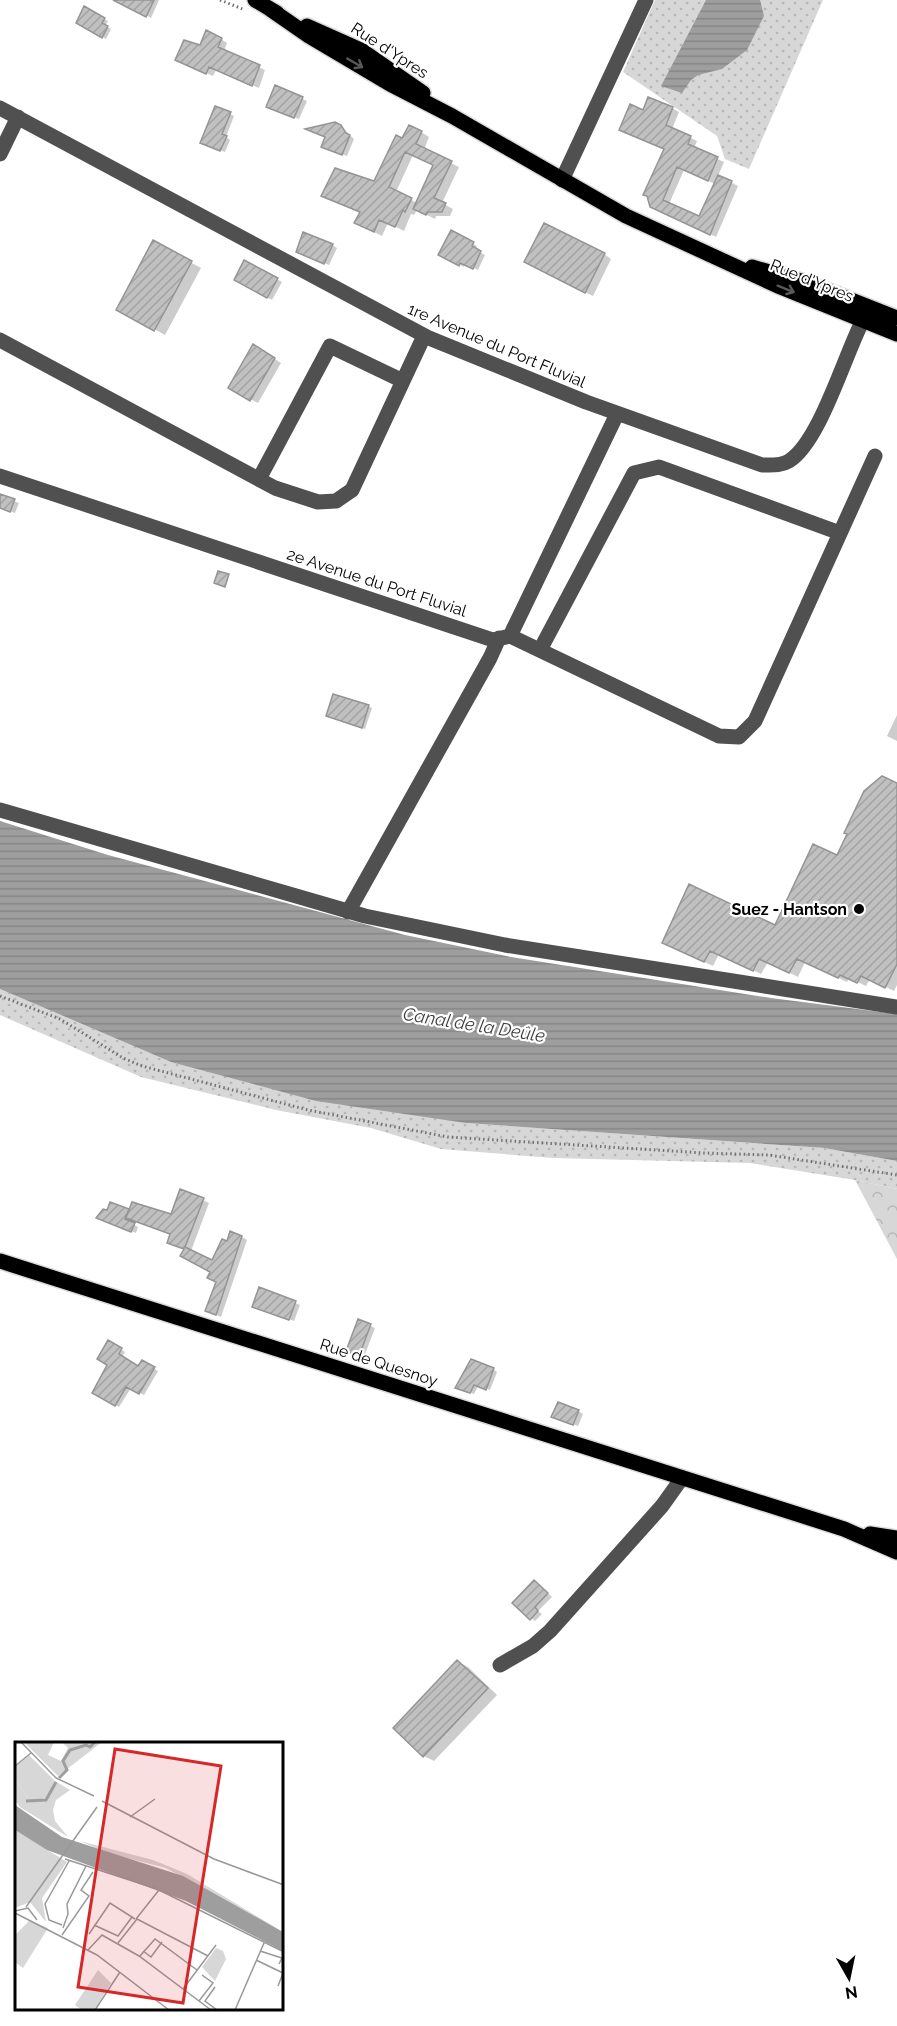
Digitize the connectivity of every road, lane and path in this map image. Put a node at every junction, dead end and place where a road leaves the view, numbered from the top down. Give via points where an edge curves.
1 (255, 0) edge
2 (646, 0) edge
3 (0, 108) edge
4 (18, 117) junction
5 (0, 154) edge
6 (562, 180) junction
7 (715, 255) junction
8 (897, 318) edge
9 (863, 320) junction
10 (897, 334) edge
11 (424, 336) junction
12 (0, 340) edge
13 (403, 381) junction
14 (617, 414) junction
15 (874, 456) dead end
16 (0, 476) edge
17 (259, 479) junction
18 (840, 533) junction
19 (504, 637) junction
20 (540, 650) junction
21 (0, 810) edge
22 (348, 912) junction
23 (0, 996) edge
24 (897, 1007) edge
25 (897, 1175) edge
26 (0, 1261) edge
27 (682, 1478) junction
28 (844, 1529) junction
29 (897, 1538) edge
30 (897, 1552) edge
31 (500, 1665) dead end

1 - 6 main road, Rue d'Ypres via 361,50 452,116
2 - 6 street
3 - 4 street, 1re Avenue du Port Fluvial
4 - 5 street
4 - 11 street, 1re Avenue du Port Fluvial
6 - 7 main road, Rue d'Ypres via 626,216
7 - 8 main road, Rue d'Ypres via 796,279
7 -> 9 main road, Rue d'Ypres via 778,286
9 - 10 main road, Rue d'Ypres
9 - 14 street, 1re Avenue du Port Fluvial via 806,446 779,465 762,465
11 - 13 street
11 - 14 street, 1re Avenue du Port Fluvial
12 - 17 street
13 - 17 street via 352,490 336,501 318,502
13 - 17 street via 330,346
14 - 19 street
15 - 18 street, 2e Avenue du Port Fluvial
16 - 19 street, 2e Avenue du Port Fluvial via 493,640
18 - 20 street via 659,467 634,473
18 - 20 street, 2e Avenue du Port Fluvial via 755,721 739,736 719,736
19 - 20 street, 2e Avenue du Port Fluvial
19 - 22 street
21 - 22 street
22 - 24 street via 515,947
23 - 25 path via 60,1019 142,1066 308,1110 469,1139 769,1155
26 - 27 main road, Rue de Quesnoy
27 - 28 main road, Rue de Quesnoy
27 - 31 street via 662,1506 550,1631
28 - 29 main road
28 - 30 main road

